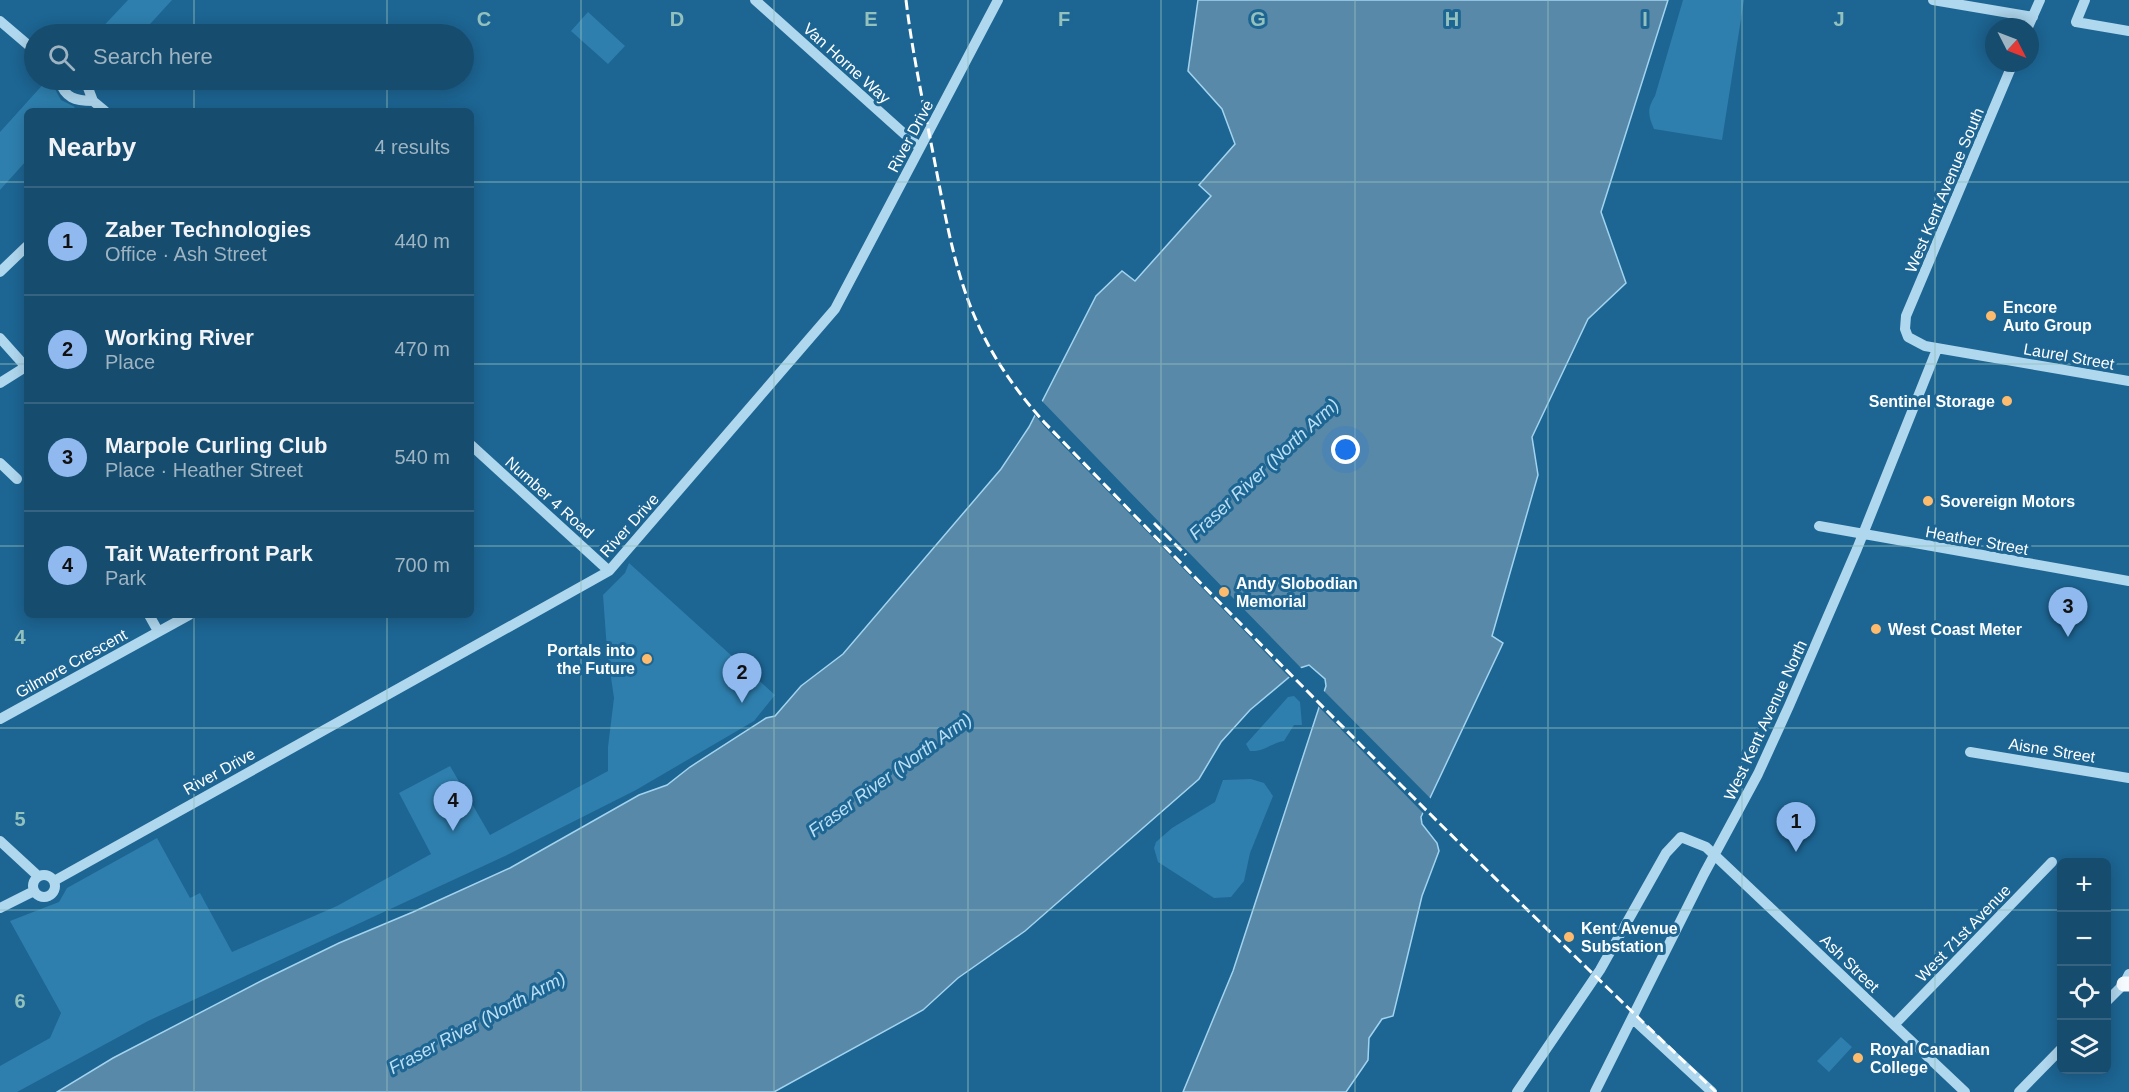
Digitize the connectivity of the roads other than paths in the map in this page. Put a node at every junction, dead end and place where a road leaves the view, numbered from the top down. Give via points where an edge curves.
1 (755, 0) edge
2 (998, 0) edge
3 (1933, 0) edge
4 (2040, 0) edge
5 (2085, 0) edge
6 (2013, 18) edge
7 (2033, 18) edge
8 (0, 21) edge
9 (2129, 31) edge
10 (24, 41) edge
11 (2009, 72) edge
12 (63, 90) edge
13 (89, 90) edge
14 (93, 101) junction
15 (101, 108) edge
16 (921, 148) junction
17 (24, 249) edge
18 (0, 272) edge
19 (1905, 329) joint
20 (0, 338) edge
21 (1937, 349) junction
22 (24, 364) edge
23 (24, 367) edge
24 (2129, 381) edge
25 (0, 383) edge
26 (474, 448) edge
27 (0, 463) edge
28 (17, 479) dead end
29 (1820, 526) dead end
30 (1862, 535) junction
31 (609, 571) junction
32 (2129, 580) edge
33 (151, 618) edge
34 (183, 618) edge
35 (158, 631) junction
36 (0, 719) edge
37 (1970, 753) dead end
38 (2129, 778) edge
39 (0, 841) edge
40 (1715, 855) junction
41 (2052, 862) dead end
42 (38, 876) junction
43 (54, 881) junction
44 (34, 891) junction
45 (0, 908) edge
46 (2127, 981) edge
47 (2111, 997) edge
48 (1632, 1018) junction
49 (1894, 1025) junction
50 (2057, 1052) edge
51 (1517, 1092) edge
52 (1596, 1092) edge
53 (1712, 1092) edge
54 (1965, 1092) edge
55 (2019, 1092) edge

1 - 16 street, Van Horne Way
2 - 16 street, River Drive
3 - 6 street
4 - 7 street
5 - 9 street via 2076,22
8 - 10 street
11 - 19 street, West Kent Avenue South via 1906,316
12 - 14 street via 71,98
13 - 14 street
14 - 15 street
16 - 31 street, River Drive via 835,309
17 - 18 street
19 - 21 street, Laurel Street via 1914,341
20 - 22 street
21 - 24 street, Laurel Street
21 - 30 street, West Kent Avenue North
23 - 25 street
26 - 31 street, Number 4 Road
27 - 28 street
29 - 30 street, Heather Street
30 - 32 street, Heather Street
30 - 40 street, West Kent Avenue North via 1758,774
31 - 43 street, River Drive
33 - 35 street
34 - 35 street, Gilmore Crescent
35 - 36 street, Gilmore Crescent
37 - 38 street, Aisne Street
39 - 42 street
40 - 48 street, West Kent Avenue North
40 - 49 street, Ash Street
40 - 51 street via 1689,838 1676,840 1600,970
41 - 49 street, West 71st Avenue
42 - 43 street
42 - 44 street via 33,882
43 - 44 street via 53,892 47,896
44 - 45 street
46 - 47 street
48 - 52 street, West Kent Avenue North
48 - 53 street
49 - 54 street, Ash Street
50 - 55 street

